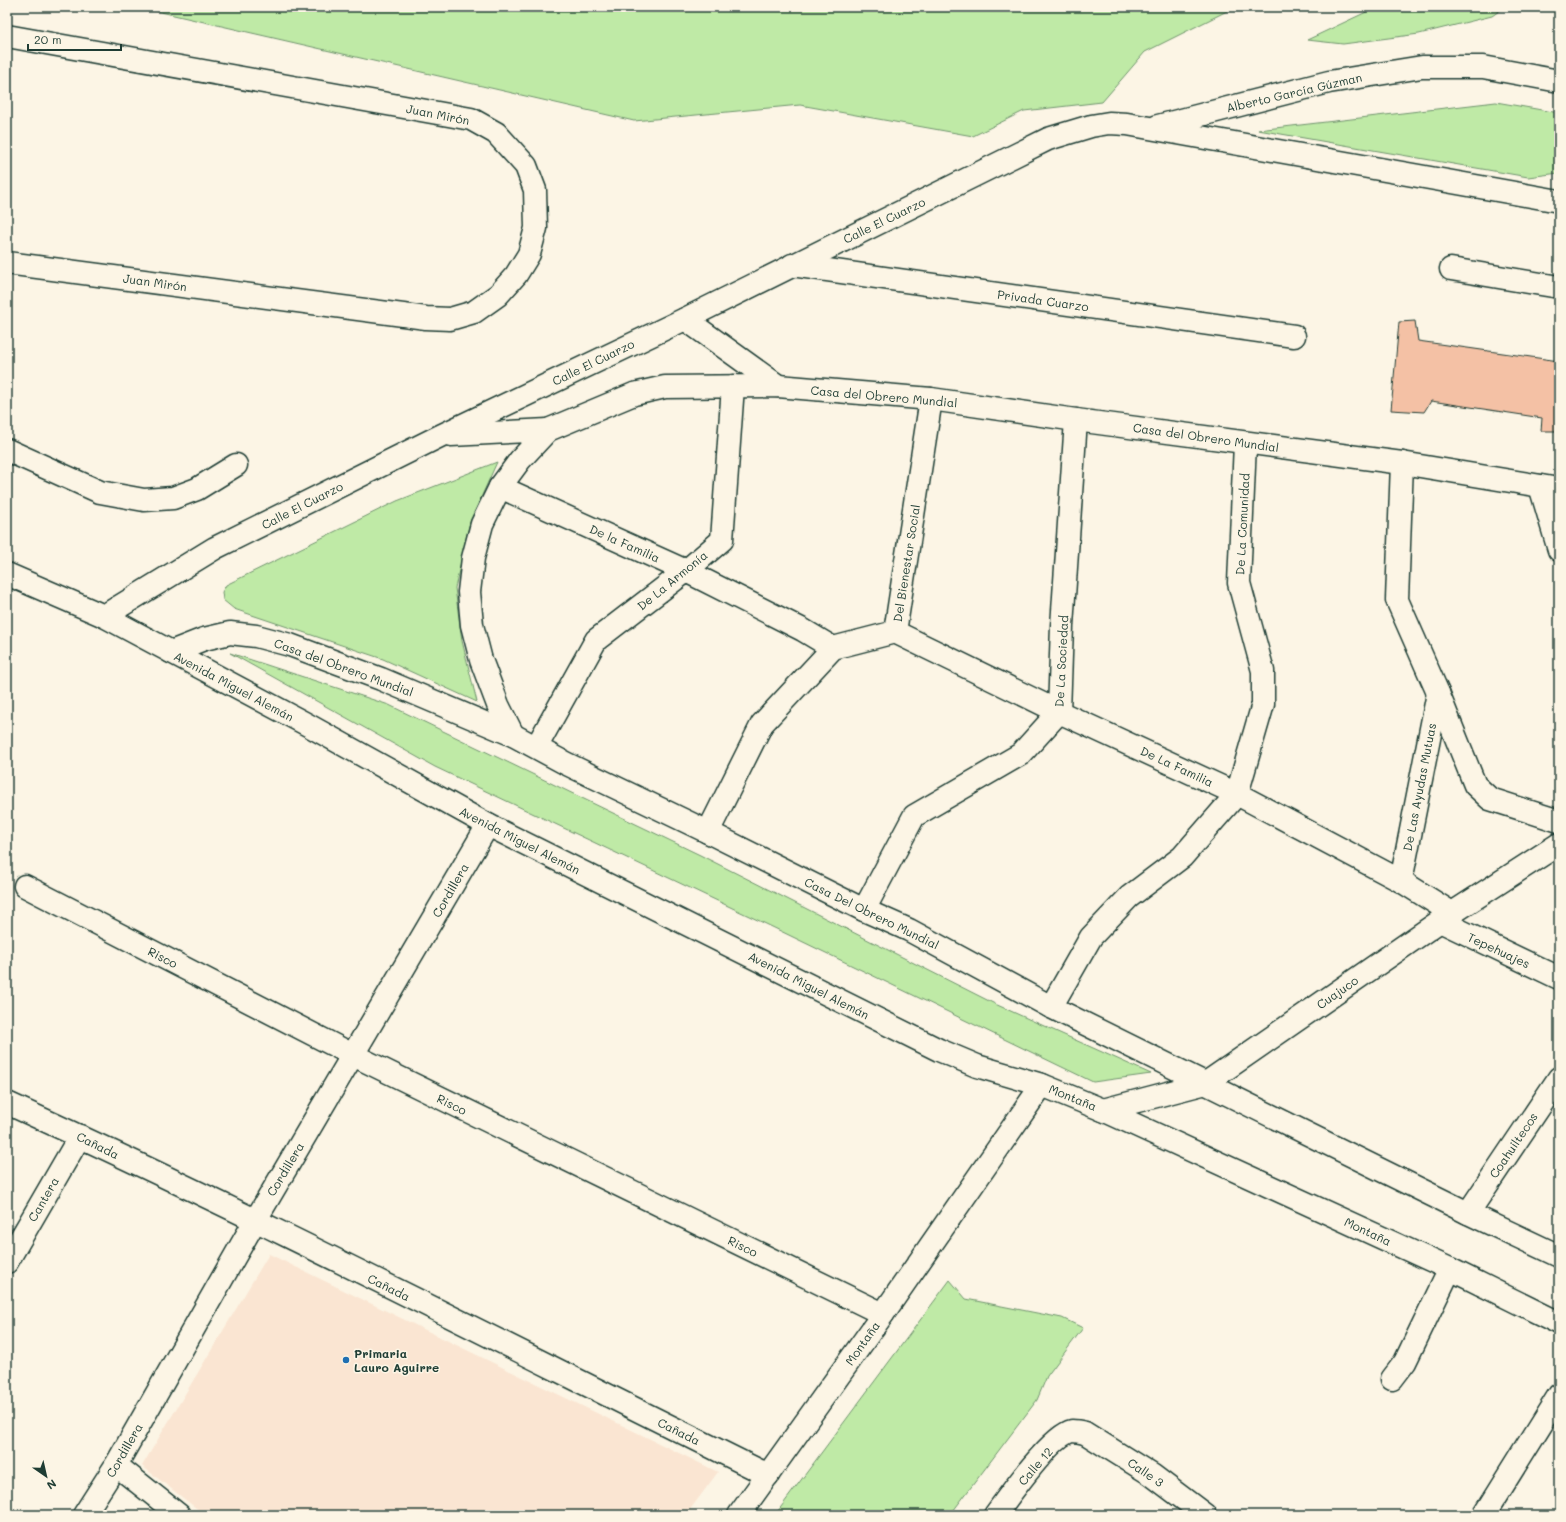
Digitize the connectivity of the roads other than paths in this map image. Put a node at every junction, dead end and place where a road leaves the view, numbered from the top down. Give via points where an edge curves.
1 (7, 36) edge
2 (1559, 81) edge
3 (1091, 126) joint
4 (1150, 128) junction
5 (1559, 201) edge
6 (7, 262) edge
7 (792, 265) junction
8 (1451, 269) dead end
9 (1559, 287) edge
10 (685, 319) junction
11 (1294, 336) dead end
12 (732, 386) junction
13 (778, 386) junction
14 (931, 399) junction
15 (1076, 420) junction
16 (548, 430) junction
17 (440, 436) junction
18 (1245, 443) junction
19 (7, 450) edge
20 (1402, 463) junction
21 (236, 465) dead end
22 (500, 487) junction
23 (1550, 487) edge
24 (1559, 550) edge
25 (686, 571) junction
26 (7, 574) edge
27 (104, 616) junction
28 (895, 632) junction
29 (833, 648) junction
30 (171, 652) junction
31 (1438, 693) junction
32 (1059, 712) junction
33 (513, 735) junction
34 (537, 746) junction
35 (1237, 794) junction
36 (1559, 821) edge
37 (488, 825) junction
38 (708, 832) junction
39 (1559, 844) edge
40 (1401, 881) junction
41 (25, 886) dead end
42 (864, 910) junction
43 (1446, 917) junction
44 (1559, 978) edge
45 (1051, 1007) junction
46 (353, 1055) junction
47 (1559, 1078) edge
48 (1206, 1083) junction
49 (1042, 1084) junction
50 (7, 1103) edge
51 (1103, 1110) junction
52 (80, 1136) junction
53 (1468, 1213) junction
54 (255, 1221) junction
55 (1559, 1256) edge
56 (7, 1262) edge
57 (1450, 1269) junction
58 (883, 1314) junction
59 (1559, 1323) edge
60 (1392, 1380) dead end
61 (1559, 1395) edge
62 (1085, 1433) joint
63 (116, 1465) junction
64 (768, 1475) junction
65 (84, 1515) edge
66 (179, 1515) edge
67 (739, 1515) edge
68 (994, 1515) edge
69 (1205, 1515) edge
70 (1484, 1515) edge

1 - 6 street, Juan Mirón via 471,120 496,133 526,166 535,190 536,228 528,254 516,275 498,295 474,312 450,319 426,318
2 - 4 street, Alberto García Gúzman via 1483,68 1422,67 1329,82
3 - 4 street, Alberto García Gúzman via 1109,123
3 - 7 street, Calle El Cuarzo via 1048,139
4 - 5 street, Alberto García Gúzman
7 - 10 street, Calle El Cuarzo
7 - 11 street, Privada Cuarzo
8 - 9 street
10 - 13 street
10 - 17 street, Calle El Cuarzo
12 - 13 street, Casa del Obrero Mundial
12 - 16 street, Casa del Obrero Mundial via 665,387 640,393
12 - 25 street, De La Armonía via 722,540
13 - 14 street, Casa del Obrero Mundial
14 - 15 street, Casa del Obrero Mundial
14 - 28 street, Del Bienestar Social
15 - 18 street, Casa del Obrero Mundial
15 - 32 street, De La Sociedad via 1062,626
16 - 17 street
16 - 22 street, Casa del Obrero Mundial via 520,460
17 - 27 street, Calle El Cuarzo via 215,548
18 - 20 street, Casa del Obrero Mundial
18 - 35 street, De La Comunidad via 1239,583 1263,671 1262,704
19 - 21 street via 100,492 144,500 173,498 197,489
20 - 23 street, Casa del Obrero Mundial
20 - 31 street, De Las Ayudas Mutuas via 1397,600
22 - 25 street, De la Familia
22 - 33 street, Casa del Obrero Mundial via 482,524 473,558 469,592 472,625 481,660 498,705
23 - 24 street
25 - 29 street, De la Familia via 803,630
25 - 34 street, De La Armonía via 596,640
26 - 27 street, Avenida Miguel Alemán
27 - 30 street, Avenida Miguel Alemán
28 - 29 street, Del Bienestar Social
28 - 32 street, De La Familia
29 - 38 street via 762,724
30 - 33 street, Casa del Obrero Mundial via 204,639 230,633 256,636 290,645 381,679
30 - 37 street, Avenida Miguel Alemán
31 - 36 street, De Las Ayudas Mutuas via 1474,785 1490,799
31 - 40 street, De Las Ayudas Mutuas
32 - 35 street, De La Familia
32 - 42 street, De La Sociedad via 1021,754 914,816
33 - 34 street, Casa del Obrero Mundial
34 - 38 street, Casa Del Obrero Mundial via 566,763
35 - 40 street, De La Familia
35 - 45 street, De La Comunidad via 1182,857 1130,897 1091,937
37 - 46 street, Cordillera
37 - 49 street, Avenida Miguel Alemán via 939,1050 977,1066
38 - 42 street, Casa Del Obrero Mundial
39 - 43 street, Cuajuco
40 - 43 street, De La Familia
41 - 46 street, Risco
42 - 45 street, Casa Del Obrero Mundial via 909,930
43 - 44 street, Tepehuajes
43 - 48 street, Cuajuco
45 - 48 street, Casa Del Obrero Mundial
46 - 54 street, Cordillera
46 - 58 street, Risco
47 - 53 street, Coahuiltecos
48 - 51 street, Cuajuco
48 - 53 street
49 - 51 street, Montaña
49 - 58 street, Montaña
50 - 52 street, Cañada
51 - 57 street, Montaña
52 - 54 street, Cañada
52 - 56 street, Cantera
53 - 55 street
54 - 63 street, Cordillera
54 - 64 street, Cañada
57 - 59 street, Montaña
57 - 60 street via 1406,1362
58 - 64 street, Montaña
61 - 70 street
62 - 68 street, Calle 12 via 1072,1431 1045,1451
62 - 69 street, Calle 3 via 1152,1475
63 - 65 street, Cordillera
63 - 66 street
64 - 67 street, Montaña

